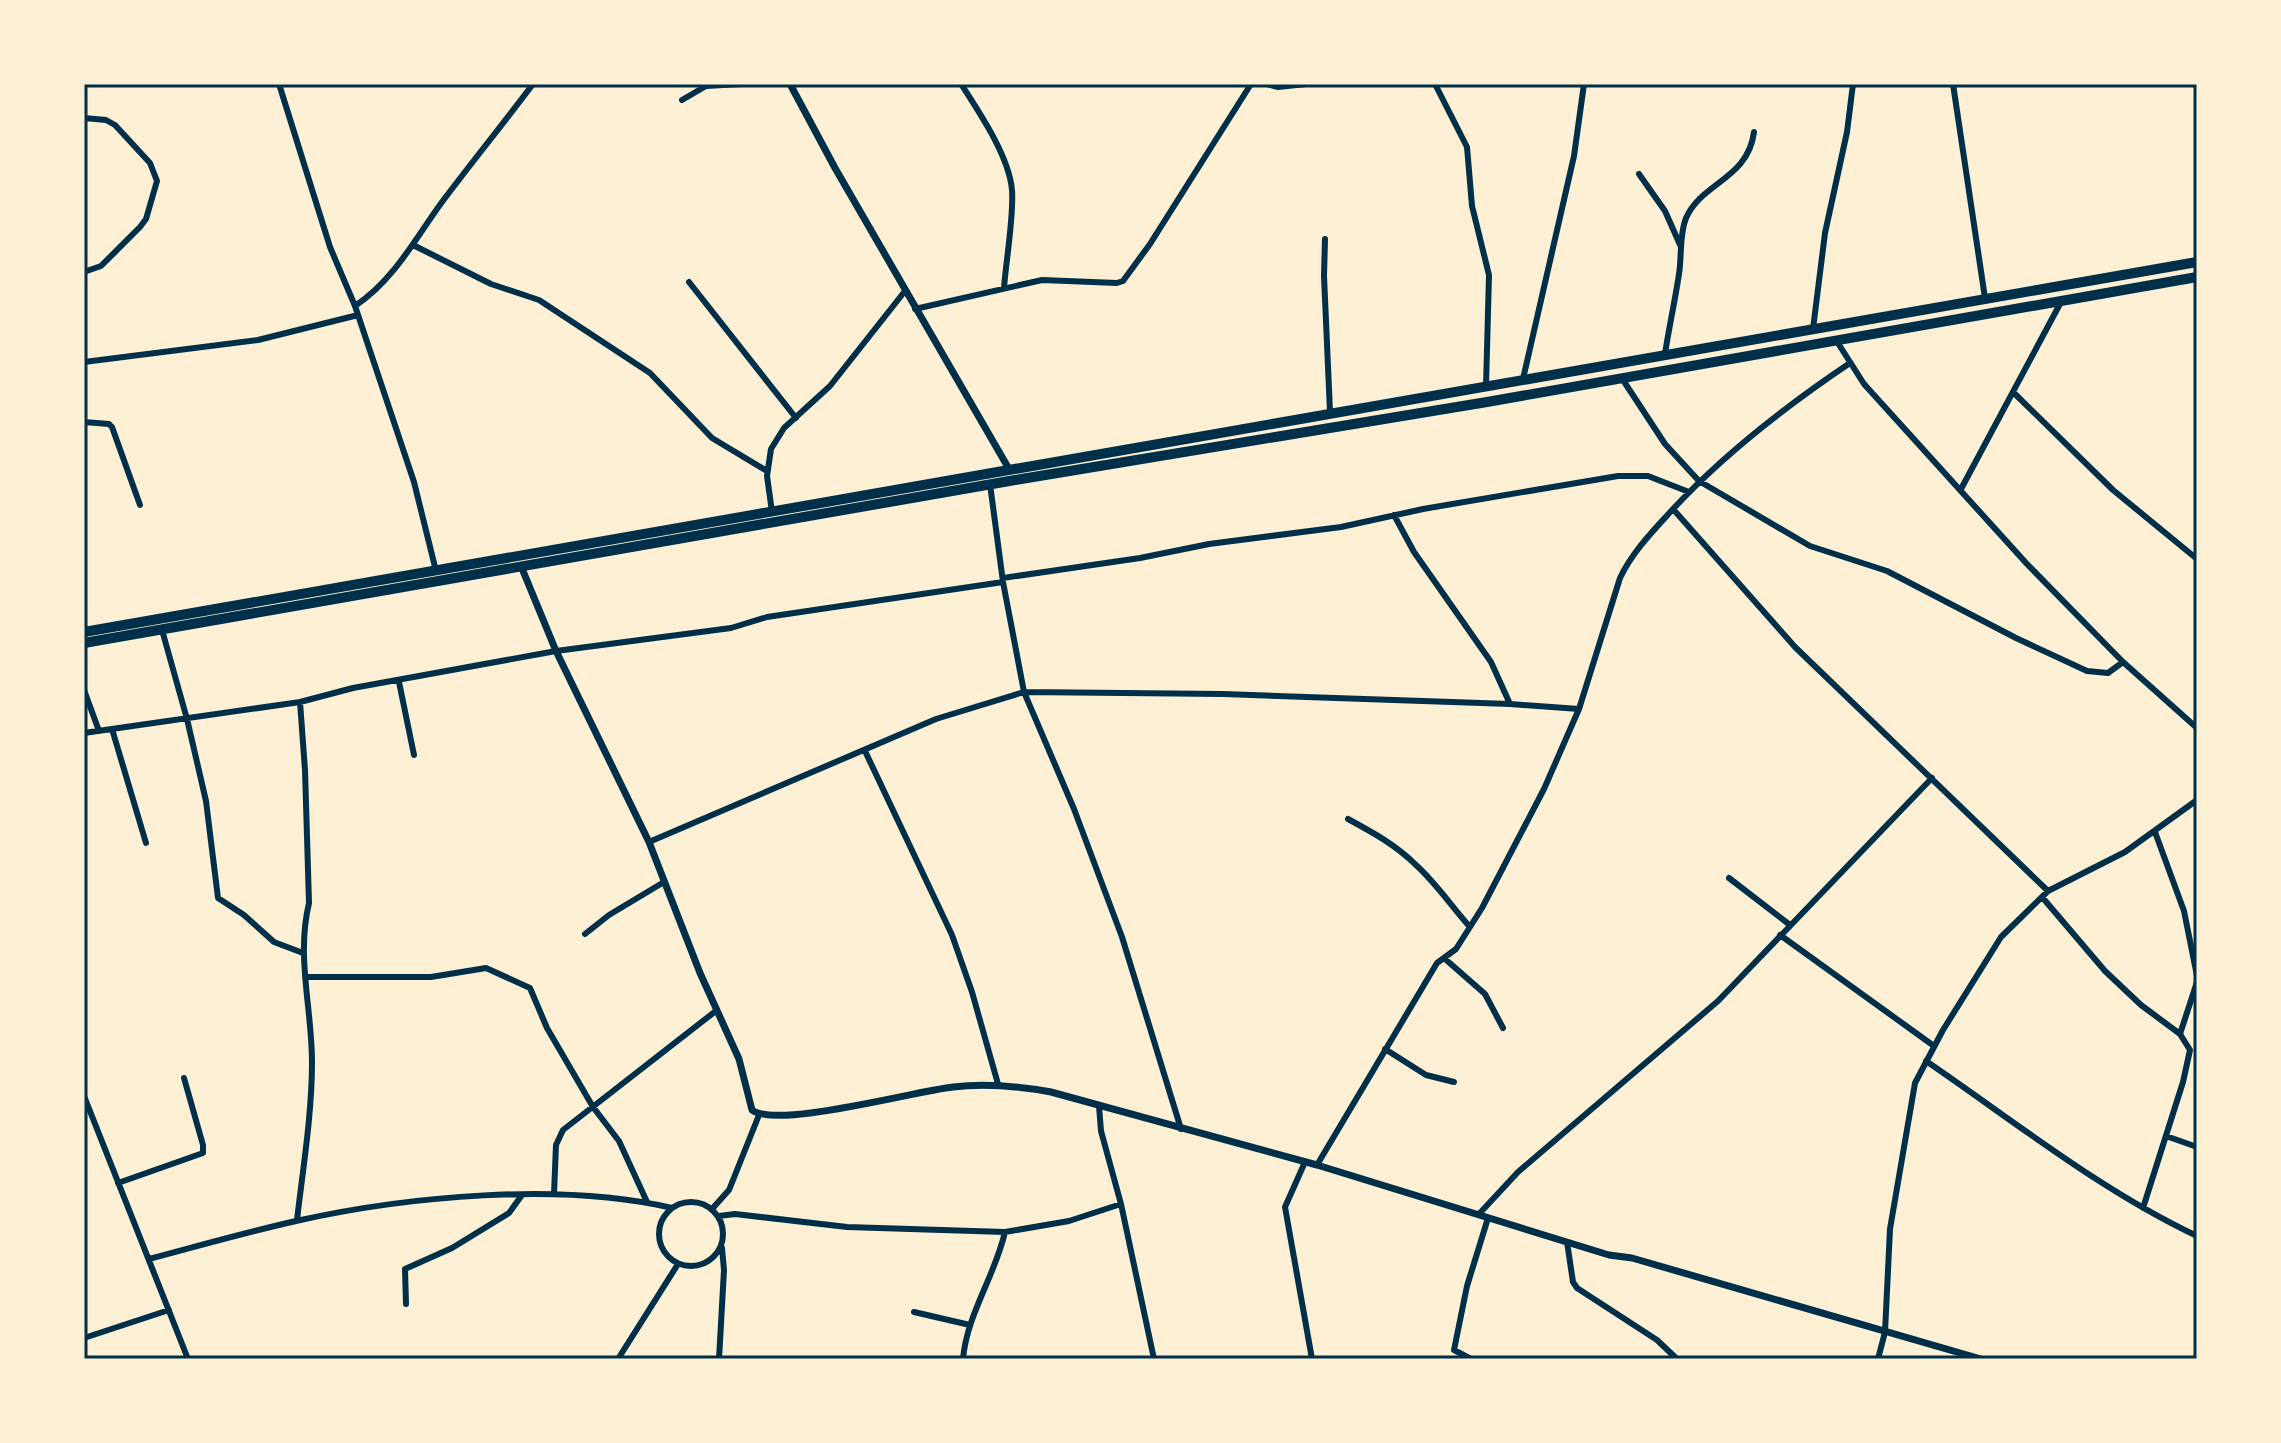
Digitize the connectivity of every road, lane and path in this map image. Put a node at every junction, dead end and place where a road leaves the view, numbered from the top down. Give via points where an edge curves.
1 (279, 84) edge
2 (533, 84) edge
3 (741, 84) edge
4 (790, 84) edge
5 (961, 84) edge
6 (1251, 84) edge
7 (1267, 84) edge
8 (1306, 84) edge
9 (1435, 84) edge
10 (1584, 84) edge
11 (1853, 84) edge
12 (1953, 84) edge
13 (682, 100) dead end
14 (84, 118) edge
15 (1754, 132) dead end
16 (1639, 174) dead end
17 (1325, 239) dead end
18 (413, 245) junction
19 (1682, 248) junction
20 (2197, 262) edge
21 (84, 272) edge
22 (2197, 277) edge
23 (689, 282) dead end
24 (1004, 288) junction
25 (905, 291) junction
26 (1985, 298) junction
27 (2062, 301) junction
28 (355, 306) junction
29 (915, 309) junction
30 (358, 315) junction
31 (1813, 329) junction
32 (1836, 340) junction
33 (1665, 354) junction
34 (84, 362) edge
35 (1850, 363) junction
36 (1621, 377) junction
37 (1523, 379) junction
38 (1486, 386) junction
39 (2013, 392) junction
40 (1330, 412) junction
41 (796, 418) junction
42 (84, 422) edge
43 (1009, 469) junction
44 (767, 471) junction
45 (1699, 481) junction
46 (990, 484) junction
47 (1961, 489) junction
48 (1689, 492) junction
49 (140, 505) dead end
50 (1673, 509) junction
51 (1394, 515) junction
52 (772, 517) junction
53 (2197, 559) edge
54 (521, 566) junction
55 (436, 577) junction
56 (1003, 580) junction
57 (162, 630) junction
58 (84, 632) edge
59 (84, 643) edge
60 (556, 651) junction
61 (2123, 662) junction
62 (399, 682) junction
63 (84, 690) edge
64 (1024, 692) junction
65 (300, 702) junction
66 (1510, 704) junction
67 (1579, 709) junction
68 (187, 719) junction
69 (2197, 728) edge
70 (112, 729) junction
71 (99, 731) junction
72 (84, 733) edge
73 (865, 751) junction
74 (414, 755) dead end
75 (1932, 778) junction
76 (2197, 800) edge
77 (1348, 819) dead end
78 (2155, 832) junction
79 (649, 842) junction
80 (146, 843) dead end
81 (1729, 878) dead end
82 (664, 882) junction
83 (2045, 894) junction
84 (1790, 925) junction
85 (1470, 927) junction
86 (585, 934) dead end
87 (1780, 935) junction
88 (303, 953) junction
89 (1444, 958) junction
90 (2197, 976) edge
91 (305, 977) junction
92 (2197, 982) edge
93 (717, 1010) junction
94 (1503, 1028) dead end
95 (2180, 1034) junction
96 (1934, 1046) junction
97 (1385, 1049) junction
98 (1926, 1061) junction
99 (184, 1078) dead end
100 (1454, 1082) dead end
101 (998, 1084) junction
102 (84, 1096) edge
103 (1099, 1106) junction
104 (593, 1107) junction
105 (759, 1115) junction
106 (1181, 1129) junction
107 (2166, 1136) junction
108 (2197, 1147) edge
109 (1305, 1162) junction
110 (1317, 1165) junction
111 (118, 1183) junction
112 (554, 1194) junction
113 (522, 1195) junction
114 (647, 1202) junction
115 (1121, 1204) junction
116 (672, 1208) junction
117 (2143, 1208) junction
118 (712, 1209) junction
119 (719, 1216) junction
120 (1484, 1216) junction
121 (297, 1220) junction
122 (1005, 1232) junction
123 (2197, 1236) edge
124 (1567, 1242) junction
125 (722, 1248) junction
126 (149, 1259) junction
127 (678, 1264) junction
128 (406, 1304) dead end
129 (169, 1310) junction
130 (914, 1312) dead end
131 (970, 1325) junction
132 (1885, 1332) junction
133 (84, 1338) edge
134 (188, 1359) edge
135 (618, 1359) edge
136 (719, 1359) edge
137 (963, 1359) edge
138 (1154, 1359) edge
139 (1312, 1359) edge
140 (1471, 1359) edge
141 (1677, 1359) edge
142 (1878, 1359) edge
143 (1981, 1359) edge

1 - 28 street via 330,247
2 - 18 street
3 - 13 street via 706,86
4 - 25 street
5 - 24 street via 1007,168 1012,190
6 - 24 street via 1123,281 1042,280
7 - 8 street
9 - 38 street via 1467,147 1472,206 1489,275
10 - 37 street via 1574,156
11 - 31 street
12 - 26 street
14 - 21 street via 115,125 150,163 157,181 140,227 101,266
15 - 19 street via 1743,162 1693,207
16 - 19 street
17 - 40 street
18 - 28 street via 381,286
18 - 44 street via 552,309 650,373 712,438
19 - 33 street
20 - 26 highway
22 - 27 highway
23 - 41 street
24 - 29 street
25 - 29 street
25 - 41 street via 830,386
26 - 31 highway
27 - 32 highway
27 - 39 street
28 - 30 street
29 - 43 street
30 - 34 street via 258,340
30 - 55 street via 414,482
31 - 33 highway
32 - 35 street
32 - 36 highway
33 - 37 highway
35 - 45 street via 1784,409
35 - 47 street
36 - 45 street via 1665,444
36 - 46 highway
37 - 38 highway
38 - 40 highway
39 - 47 street
39 - 53 street via 2104,482
40 - 43 highway
41 - 44 street via 771,449
42 - 49 street via 112,427
43 - 52 highway
44 - 52 street
45 - 48 street
45 - 61 street via 1810,546 1887,571 2087,671 2108,673
46 - 52 highway
46 - 56 street
47 - 61 street
48 - 50 street
48 - 51 street via 1648,476 1618,476
50 - 67 street via 1642,542 1620,578
50 - 75 street via 1795,647
51 - 56 street
51 - 66 street via 1491,662
52 - 54 highway
52 - 55 highway
54 - 55 highway
54 - 60 street
55 - 57 highway
55 - 58 highway
56 - 60 street via 767,617 731,628
56 - 64 street
57 - 59 highway
57 - 68 street
60 - 62 street
60 - 79 street
61 - 69 street
62 - 65 street
62 - 74 street
63 - 71 street
64 - 66 street
64 - 73 street via 936,719
64 - 106 street via 1122,937
65 - 68 street
65 - 88 street via 309,903
66 - 67 street
67 - 85 street via 1528,823
68 - 70 street
68 - 88 street via 206,801 218,898 274,942
70 - 71 street
70 - 80 street
71 - 72 street
73 - 79 street
73 - 101 street via 952,935
75 - 83 street
75 - 84 street
76 - 78 street
77 - 85 street via 1411,860
78 - 83 street
78 - 90 street via 2184,911
79 - 82 street
81 - 84 street
82 - 86 street
82 - 93 street
83 - 95 street via 2105,971
83 - 96 street via 2001,937
84 - 87 street
85 - 89 street
87 - 96 street
87 - 120 street via 1718,1001 1518,1172
88 - 91 street
89 - 94 street via 1485,994
89 - 97 street
91 - 104 street via 498,972 533,991 547,1028
91 - 121 street via 312,1058
92 - 95 street
93 - 104 street
93 - 105 street via 739,1059 752,1110
95 - 107 street via 2191,1053
96 - 98 street
97 - 100 street via 1426,1075
97 - 110 street
98 - 117 street
98 - 132 street via 1915,1083 1890,1229
99 - 111 street via 203,1153
101 - 103 street
101 - 105 street via 819,1112
102 - 111 street
103 - 106 street
103 - 115 street
104 - 112 street via 558,1137
104 - 114 street via 619,1141
105 - 118 street via 729,1190
106 - 109 street
107 - 108 street
107 - 117 street
109 - 110 street
109 - 139 street via 1285,1207
110 - 120 street
111 - 126 street
112 - 113 street
112 - 114 street
113 - 121 street via 394,1204
113 - 128 street via 509,1213 405,1269
114 - 116 street
115 - 122 street via 1069,1221
115 - 138 street
116 - 118 street via 688,1202
116 - 127 street via 658,1238 664,1253
117 - 123 street
118 - 119 street
119 - 122 street
119 - 125 street
120 - 124 street
120 - 140 street via 1454,1350
121 - 126 street
122 - 131 street
124 - 132 street
124 - 141 street via 1577,1288
125 - 127 street via 703,1265
125 - 136 street
126 - 129 street
127 - 135 street
129 - 133 street
129 - 134 street
130 - 131 street
131 - 137 street
132 - 142 street
132 - 143 street

